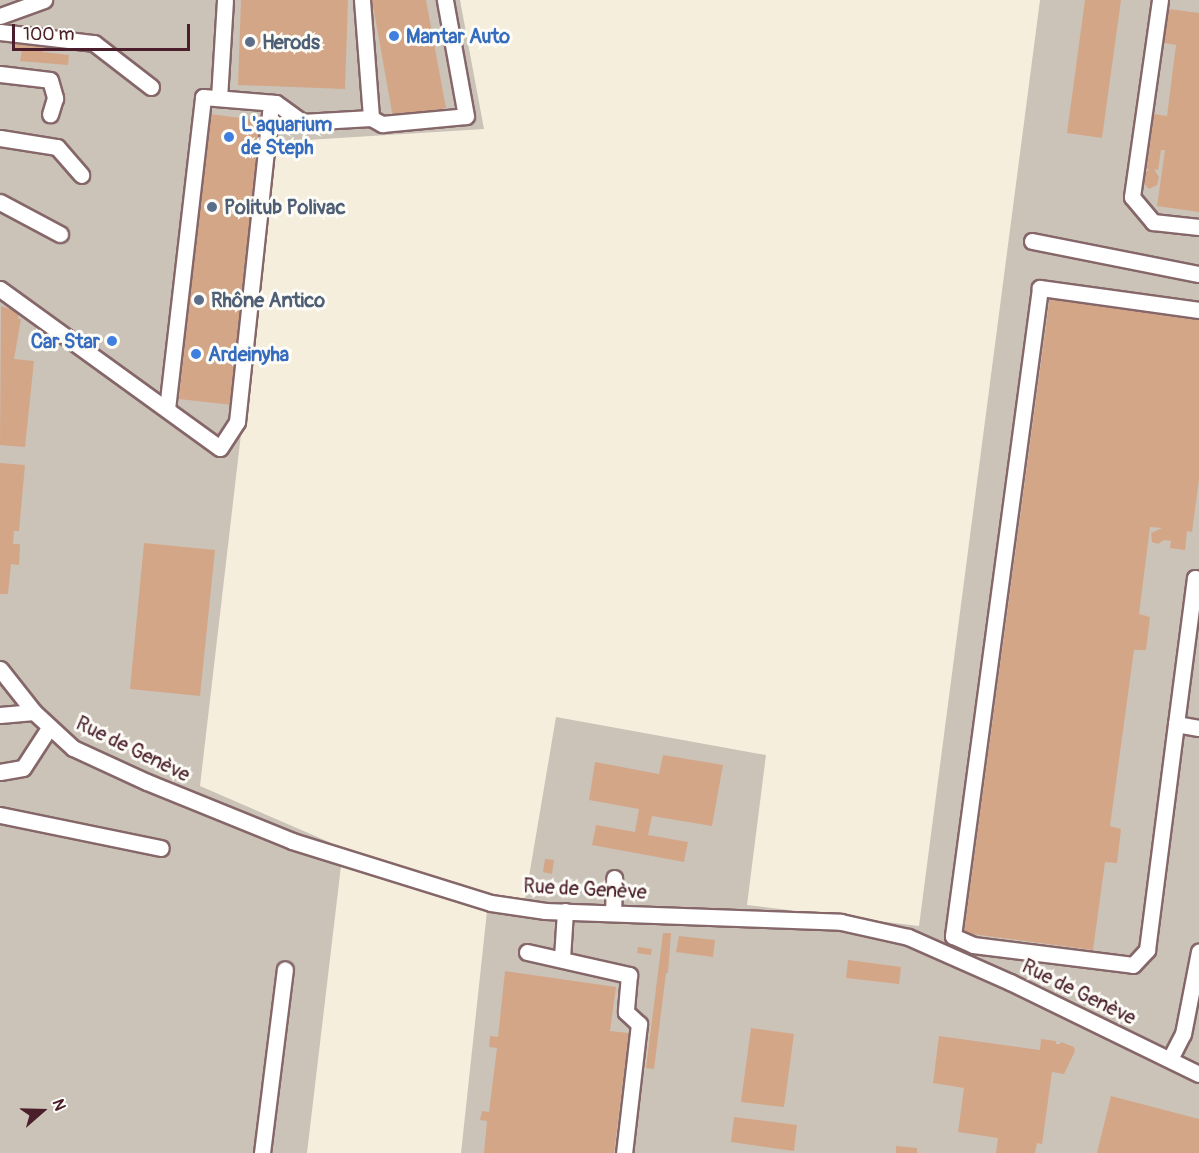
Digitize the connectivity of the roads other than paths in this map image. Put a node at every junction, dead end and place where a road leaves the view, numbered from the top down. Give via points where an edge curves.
1 (44, 0) edge
2 (225, 0) edge
3 (362, 0) edge
4 (445, 0) edge
5 (1160, 0) edge
6 (0, 15) edge
7 (0, 32) edge
8 (0, 74) edge
9 (151, 87) dead end
10 (219, 98) junction
11 (271, 102) junction
12 (50, 114) dead end
13 (371, 118) junction
14 (0, 138) edge
15 (81, 175) dead end
16 (0, 202) edge
17 (1199, 227) edge
18 (60, 234) dead end
19 (1032, 241) dead end
20 (1199, 274) edge
21 (0, 289) edge
22 (1199, 310) edge
23 (167, 409) junction
24 (1199, 579) edge
25 (0, 669) edge
26 (34, 712) junction
27 (0, 715) edge
28 (1176, 724) junction
29 (49, 728) junction
30 (1199, 728) edge
31 (0, 772) edge
32 (0, 815) edge
33 (161, 848) dead end
34 (615, 878) dead end
35 (565, 911) junction
36 (613, 913) junction
37 (527, 952) dead end
38 (1199, 952) edge
39 (562, 958) junction
40 (285, 969) dead end
41 (1170, 1059) junction
42 (1199, 1074) edge
43 (262, 1153) edge
44 (624, 1153) edge

1 - 6 street
2 - 10 street
3 - 13 street
4 - 13 street via 466,116 382,124
5 - 17 street via 1132,197 1153,222
7 - 9 street via 94,43
8 - 12 street via 50,80 55,98
10 - 11 street
10 - 23 street via 203,97
11 - 13 street via 302,122
11 - 23 street via 237,422 220,448
14 - 15 street via 57,147
16 - 18 street
19 - 20 street
21 - 23 street
22 - 28 street via 1040,288 953,936 973,945 1133,964 1147,950
24 - 28 street via 1195,578
25 - 26 street, Rue de Genève
26 - 27 street
26 - 29 street, Rue de Genève
28 - 30 street
29 - 31 street via 23,768
29 - 35 street, Rue de Genève via 73,748 292,841 491,903
32 - 33 street
34 - 36 street
35 - 36 street, Rue de Genève
35 - 39 street
36 - 41 street, Rue de Genève via 842,922 908,937
37 - 39 street
38 - 41 street via 1183,1034
39 - 44 street via 629,975 626,1012 639,1024
40 - 43 street
41 - 42 street, Rue de Genève

